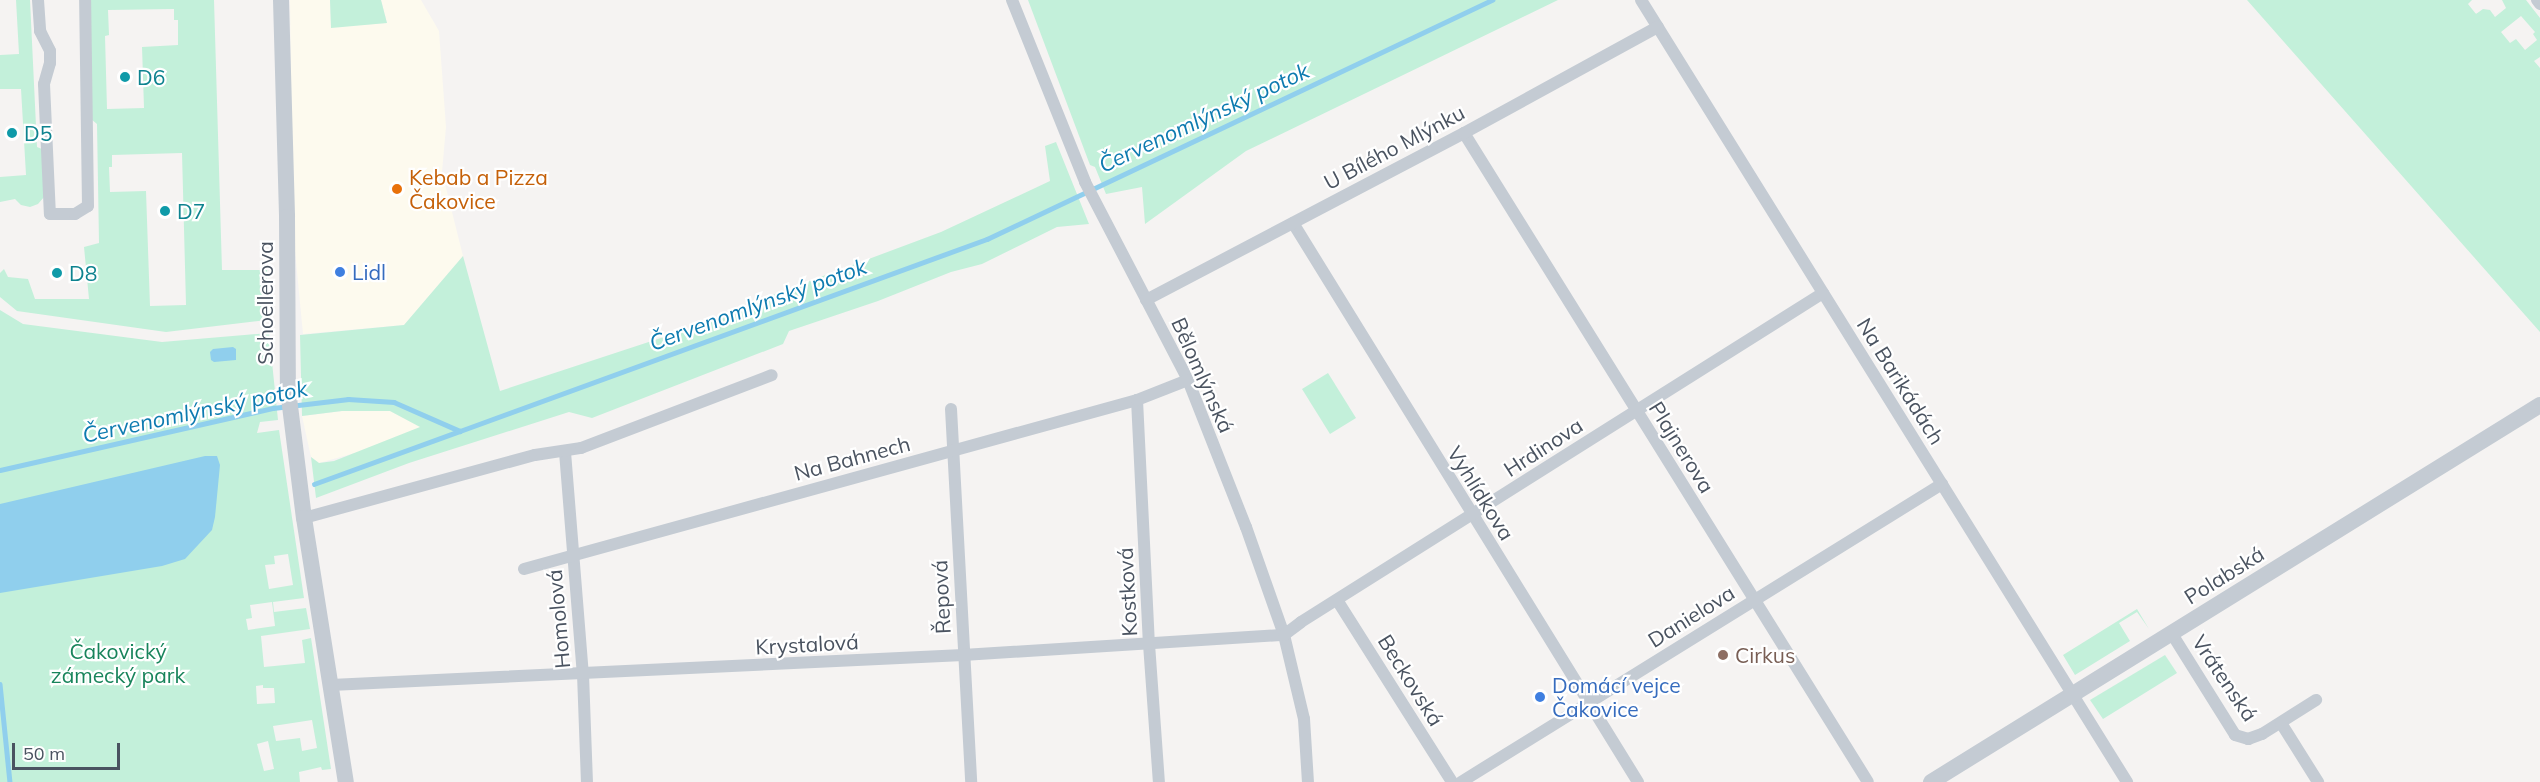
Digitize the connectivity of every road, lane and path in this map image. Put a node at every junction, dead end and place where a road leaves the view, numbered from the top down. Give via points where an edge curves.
1 (38, 0) edge
2 (85, 0) edge
3 (281, 0) edge
4 (1012, 0) edge
5 (1641, 0) edge
6 (2537, 0) edge
7 (2540, 4) edge
8 (1658, 27) junction
9 (1464, 133) junction
10 (1293, 223) junction
11 (1823, 293) junction
12 (1146, 300) junction
13 (772, 375) dead end
14 (1188, 380) junction
15 (1137, 400) junction
16 (2540, 405) edge
17 (951, 409) dead end
18 (1636, 411) junction
19 (954, 451) junction
20 (565, 452) junction
21 (1942, 484) junction
22 (1472, 516) junction
23 (304, 518) junction
24 (572, 555) junction
25 (524, 569) dead end
26 (1337, 600) junction
27 (1754, 600) junction
28 (2172, 634) junction
29 (1284, 635) junction
30 (1149, 644) junction
31 (963, 655) junction
32 (583, 674) junction
33 (331, 685) junction
34 (2073, 695) junction
35 (2316, 700) dead end
36 (1589, 704) junction
37 (2281, 723) junction
38 (346, 782) edge
39 (587, 782) edge
40 (971, 782) edge
41 (1159, 782) edge
42 (1308, 782) edge
43 (1452, 782) edge
44 (1461, 782) edge
45 (1638, 782) edge
46 (1868, 782) edge
47 (1931, 782) edge
48 (2127, 782) edge
49 (2318, 782) edge

1 - 2 street via 40,31 50,51 44,84 50,214 75,214 88,207
3 - 23 street, Schoellerova via 288,390
4 - 12 street, Bělomlýnská via 1085,182
5 - 8 street, Na Barikádách
6 - 7 street
8 - 9 street, U Bílého Mlýnku
8 - 11 street, Na Barikádách
9 - 10 street, U Bílého Mlýnku
9 - 18 street, Plajnerova
10 - 12 street, U Bílého Mlýnku
10 - 22 street, Vyhlídkova
11 - 18 street, Hrdinova
11 - 21 street, Na Barikádách
12 - 14 street, Bělomlýnská
13 - 20 street
14 - 15 street, Na Bahnech
14 - 29 street, Bělomlýnská
15 - 19 street, Na Bahnech
15 - 30 street, Kostková
16 - 28 street, Polabská
17 - 19 street, Řepová
18 - 22 street, Hrdinova
18 - 27 street, Plajnerova
19 - 24 street, Na Bahnech
19 - 31 street, Řepová
20 - 23 street via 535,455
20 - 24 street, Homolová
21 - 27 street, Danielova
21 - 34 street, Na Barikádách
22 - 26 street, Hrdinova
22 - 36 street, Vyhlídkova
23 - 33 street, Schoellerova
24 - 25 street, Na Bahnech
24 - 32 street, Homolová
26 - 29 street, Hrdinova
26 - 43 street, Beckovská
27 - 36 street, Danielova
27 - 46 street, Plajnerova
28 - 34 street, Polabská
28 - 37 street, Vrátenská via 2235,735 2248,739
29 - 30 street, Krystalová
29 - 42 street, Bělomlýnská via 1304,719
30 - 31 street, Krystalová
30 - 41 street, Kostková
31 - 32 street, Krystalová
31 - 40 street, Řepová
32 - 33 street, Krystalová
32 - 39 street, Homolová
33 - 38 street, Schoellerova
34 - 47 street, Polabská
34 - 48 street, Na Barikádách
35 - 37 street, Vrátenská
36 - 44 street, Danielova
36 - 45 street, Vyhlídkova
37 - 49 street, Vrátenská

